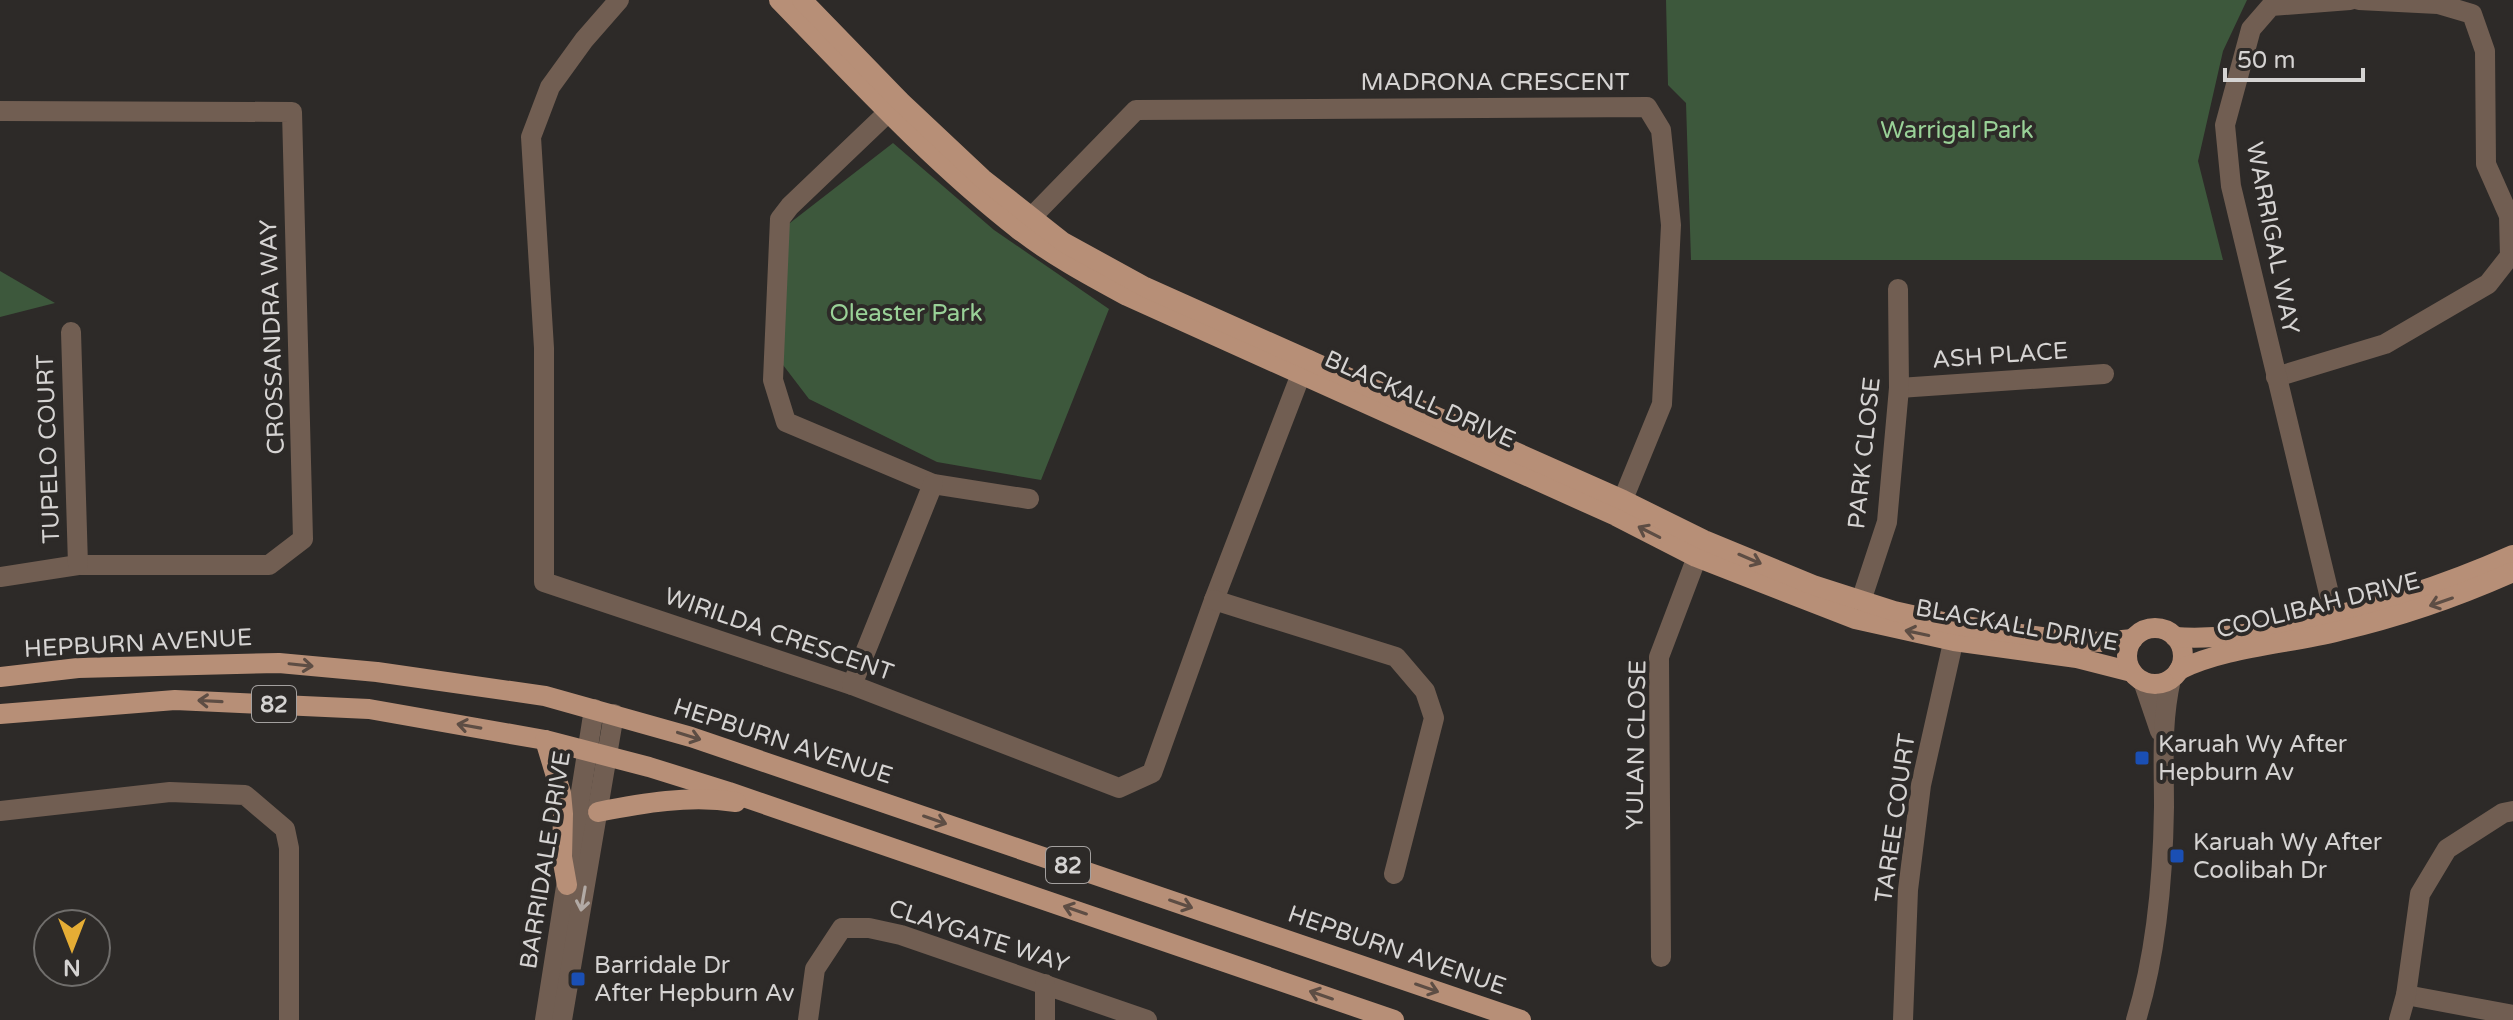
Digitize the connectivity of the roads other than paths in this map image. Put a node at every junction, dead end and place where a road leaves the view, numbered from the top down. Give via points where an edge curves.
1 (619, 0) edge
2 (779, 0) edge
3 (802, 0) edge
4 (2350, 0) edge
5 (2359, 0) edge
6 (894, 107) junction
7 (0, 111) edge
8 (1025, 224) junction
9 (1898, 289) dead end
10 (71, 332) dead end
11 (1305, 367) junction
12 (2104, 374) dead end
13 (2276, 377) junction
14 (1899, 388) junction
15 (933, 484) junction
16 (1029, 499) dead end
17 (1620, 508) junction
18 (1700, 548) junction
19 (2513, 555) edge
20 (78, 565) junction
21 (2513, 572) edge
22 (0, 577) edge
23 (1214, 600) junction
24 (1859, 609) junction
25 (2336, 624) junction
26 (1955, 633) junction
27 (2175, 637) junction
28 (2133, 639) junction
29 (2175, 674) junction
30 (0, 677) edge
31 (2137, 677) junction
32 (852, 685) junction
33 (604, 712) junction
34 (0, 714) edge
35 (2162, 739) junction
36 (545, 740) junction
37 (598, 753) junction
38 (779, 809) junction
39 (0, 811) edge
40 (2513, 811) edge
41 (598, 812) junction
42 (1394, 874) dead end
43 (567, 885) junction
44 (1661, 957) dead end
45 (1045, 984) junction
46 (2406, 995) junction
47 (2513, 1015) edge
48 (289, 1020) edge
49 (545, 1020) edge
50 (562, 1020) edge
51 (808, 1020) edge
52 (1045, 1020) edge
53 (1147, 1020) edge
54 (1394, 1020) edge
55 (1521, 1020) edge
56 (1903, 1020) edge
57 (2136, 1020) edge
58 (2399, 1020) edge

1 - 32 street, WIRILDA CRESCENT via 550,87 531,137 544,348 544,582
2 - 6 main road, BLACKALL DRIVE
3 - 6 main road, BLACKALL DRIVE
4 - 13 street, WARRIGAL WAY via 2271,6 2251,29 2225,125 2231,186
5 - 13 street, WARRIGAL WAY via 2438,4 2472,14 2485,51 2486,164 2509,216 2510,256 2488,284 2385,344
6 - 8 main road, BLACKALL DRIVE via 957,178
6 - 15 street via 780,219 773,380 786,422
7 - 20 street, CROSSANDRA WAY via 292,112 303,539 269,565
8 - 11 main road, BLACKALL DRIVE via 1081,271 1127,296
8 - 17 street, MADRONA CRESCENT via 1136,110 1647,107 1661,130 1671,225 1662,404
9 - 14 street, PARK CLOSE
10 - 20 street, TUPELO COURT
11 - 17 main road, BLACKALL DRIVE
11 - 23 street, WIRILDA CRESCENT
12 - 14 street, ASH PLACE
13 - 25 street, WARRIGAL WAY
14 - 24 street, PARK CLOSE via 1887,522
15 - 16 street
15 - 32 street
17 - 18 main road, BLACKALL DRIVE
18 - 24 main road, BLACKALL DRIVE
18 - 44 street, YULAN CLOSE via 1659,657
19 - 25 main road, COOLIBAH DRIVE
20 - 22 street, CROSSANDRA WAY
21 -> 25 main road, COOLIBAH DRIVE via 2431,605
23 - 32 street, WIRILDA CRESCENT via 1152,773 1119,788
23 - 42 street via 1396,657 1425,691 1434,718
24 - 26 main road, BLACKALL DRIVE
25 - 27 main road, COOLIBAH DRIVE via 2205,639
25 - 29 main road, COOLIBAH DRIVE via 2214,657
26 - 28 main road, BLACKALL DRIVE via 2101,642
26 - 31 main road, BLACKALL DRIVE via 2077,658
26 - 56 street, TAREE COURT via 1921,785 1908,890
27 - 28 main road via 2156,629
27 - 29 main road via 2182,653
28 - 31 main road via 2127,659
29 - 31 main road via 2154,684
29 - 35 street
30 -> 33 main road, HEPBURN AVENUE / 82 via 78,668 279,663 529,694
31 - 35 street
33 - 37 street, BARRIDALE DRIVE
33 -> 55 main road, HEPBURN AVENUE / 82 via 691,737
36 -> 34 main road, 82 via 369,709 175,700
35 - 57 street via 2157,924
36 - 37 main road, 82
36 - 43 main road via 561,793
37 - 38 main road, 82
37 - 41 street, BARRIDALE DRIVE
37 - 43 street, BARRIDALE DRIVE
38 - 41 main road via 686,800
54 -> 38 main road, 82
39 - 48 street via 170,792 245,795 285,829 289,848
40 - 46 street via 2447,849 2420,894
41 -> 50 street, BARRIDALE DRIVE
43 - 49 street, BARRIDALE DRIVE
45 - 51 street, CLAYGATE WAY via 901,935 842,928 815,969
45 - 52 street
45 - 53 street, CLAYGATE WAY
46 - 47 street
46 - 58 street

